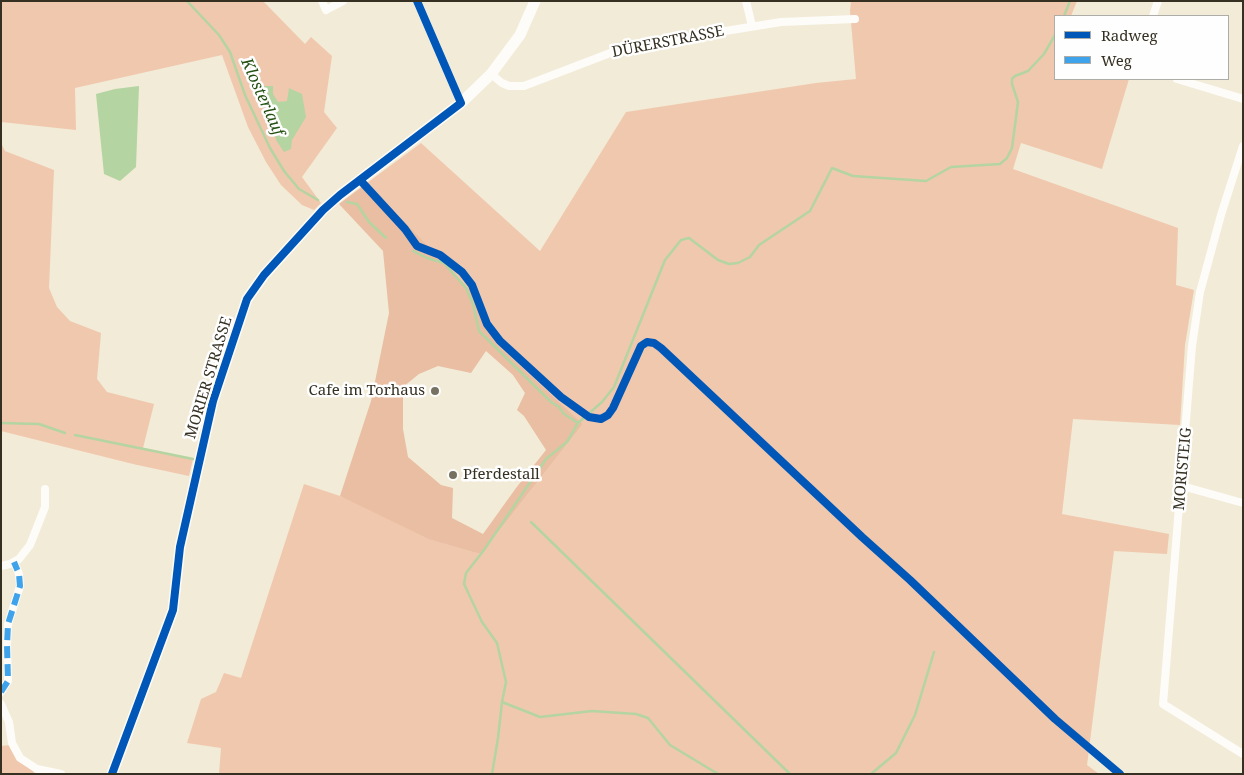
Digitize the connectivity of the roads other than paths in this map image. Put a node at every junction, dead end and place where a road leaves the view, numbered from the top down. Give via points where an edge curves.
1 (322, 1) edge
2 (344, 1) edge
3 (417, 1) edge
4 (535, 1) edge
5 (746, 1) edge
6 (1158, 1) edge
7 (1153, 15) edge
8 (855, 19) dead end
9 (752, 26) junction
10 (491, 74) junction
11 (1180, 80) edge
12 (1243, 99) edge
13 (461, 103) junction
14 (1243, 146) edge
15 (1239, 171) edge
16 (1182, 486) junction
17 (45, 490) dead end
18 (1243, 503) edge
19 (14, 562) junction
20 (1, 566) edge
21 (1, 692) edge
22 (1, 704) edge
23 (1243, 754) edge
24 (61, 774) edge
25 (112, 774) edge

1 - 2 street via 326,10
3 - 13 street
4 - 10 main road, MORIER STRASSE via 520,35
5 - 9 street
6 - 7 street
8 - 9 street, DÜRERSTRASSE
9 - 10 street, DÜRERSTRASSE via 618,50 524,86 509,86
10 - 13 main road, MORIER STRASSE
11 - 12 street
13 - 25 main road, MORIER STRASSE via 323,210 264,275 247,300 213,401 180,547 173,610
14 - 15 street, MORISTEIG
15 - 16 street, MORISTEIG via 1200,292 1192,346
16 - 18 street
16 - 23 street, MORISTEIG via 1163,704
17 - 19 street via 45,507 33,539
19 - 20 street
19 - 21 street via 20,586 8,624 8,681
22 - 24 street via 9,722 12,743 20,758 36,769

